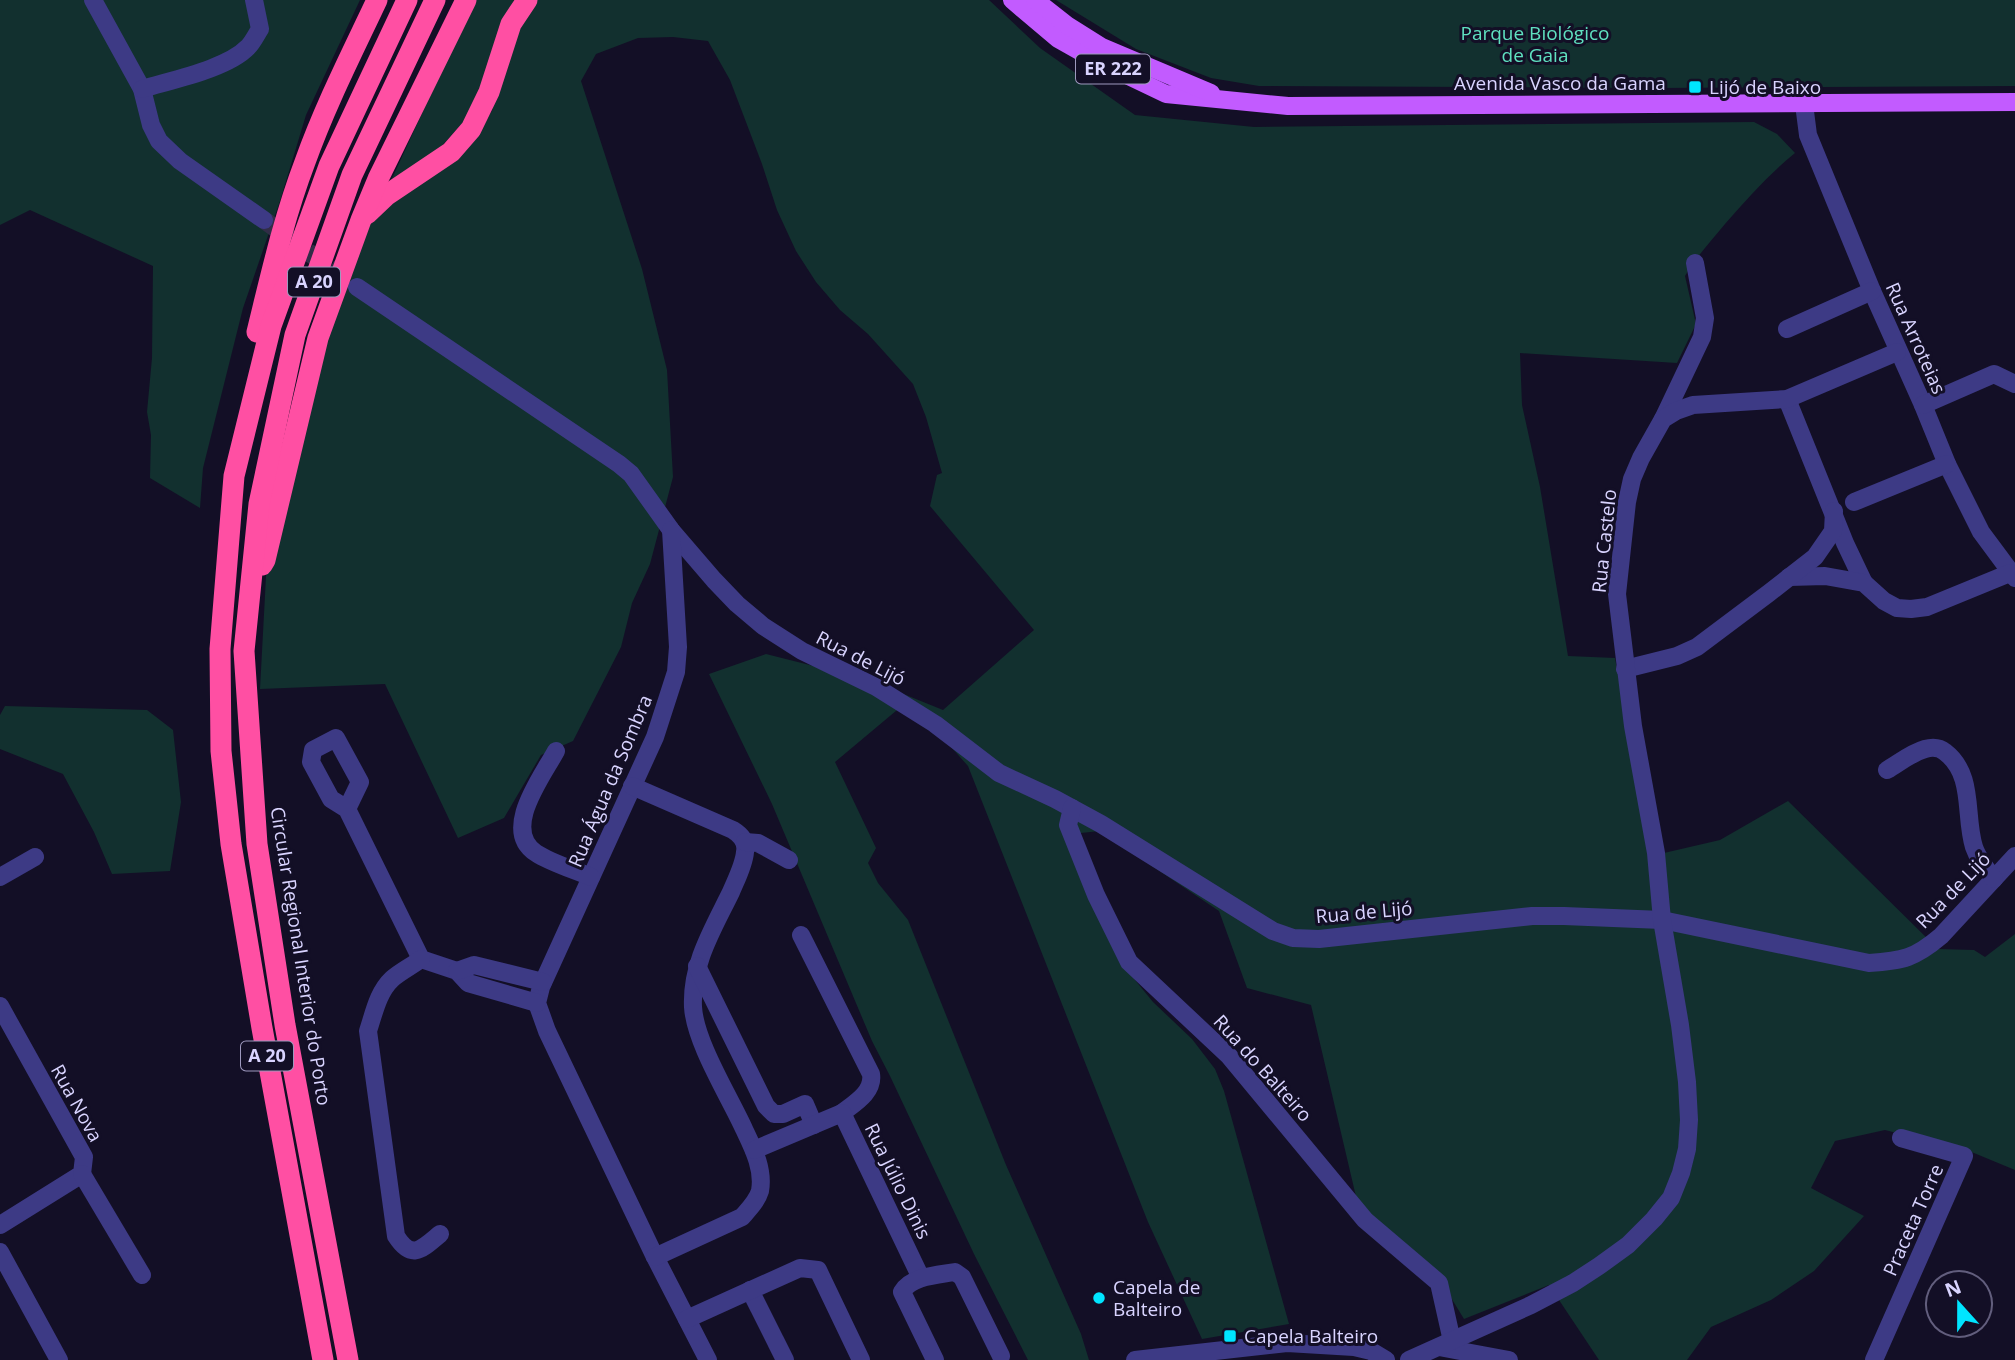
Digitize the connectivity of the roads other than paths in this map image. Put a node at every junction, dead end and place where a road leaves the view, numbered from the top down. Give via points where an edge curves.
1 (93, 0) edge
2 (254, 0) edge
3 (377, 0) edge
4 (407, 0) edge
5 (435, 0) edge
6 (466, 0) edge
7 (527, 0) edge
8 (1012, 0) edge
9 (1035, 0) edge
10 (142, 89) junction
11 (1230, 101) junction
12 (2015, 102) edge
13 (1804, 104) junction
14 (264, 220) tunnel mouth
15 (361, 220) junction
16 (1695, 263) dead end
17 (357, 287) tunnel mouth
18 (1872, 291) junction
19 (1787, 329) dead end
20 (1897, 352) junction
21 (2015, 384) edge
22 (1787, 399) junction
23 (1923, 405) junction
24 (1662, 419) junction
25 (1947, 464) junction
26 (234, 476) junction
27 (1854, 502) dead end
28 (1833, 511) junction
29 (671, 530) junction
30 (2012, 575) edge
31 (1789, 577) junction
32 (251, 581) junction
33 (1864, 583) junction
34 (1625, 669) junction
35 (556, 751) dead end
36 (1887, 770) dead end
37 (632, 786) junction
38 (1072, 808) junction
39 (347, 809) dead end
40 (745, 842) junction
41 (2015, 856) edge
42 (35, 857) dead end
43 (789, 860) dead end
44 (0, 877) edge
45 (591, 877) junction
46 (1994, 878) junction
47 (1662, 920) junction
48 (801, 935) dead end
49 (421, 959) junction
50 (697, 966) junction
51 (457, 971) junction
52 (543, 982) junction
53 (537, 1003) junction
54 (0, 1006) edge
55 (842, 1113) junction
56 (814, 1125) junction
57 (1902, 1138) dead end
58 (754, 1150) junction
59 (82, 1174) junction
60 (0, 1225) edge
61 (440, 1234) dead end
62 (0, 1252) edge
63 (655, 1257) junction
64 (142, 1275) dead end
65 (921, 1278) junction
66 (750, 1290) junction
67 (687, 1319) junction
68 (1446, 1344) junction
69 (1001, 1356) dead end
70 (59, 1360) edge
71 (323, 1360) edge
72 (348, 1360) edge
73 (708, 1360) edge
74 (785, 1360) edge
75 (861, 1360) edge
76 (935, 1360) edge
77 (1135, 1360) edge
78 (1386, 1360) edge
79 (1409, 1360) edge
80 (1509, 1360) edge
81 (1874, 1360) edge

1 - 10 street
2 - 10 street via 260,29 248,47 217,66
3 - 26 highway via 304,162 280,239 231,441
4 - 26 highway, A 20 via 329,166 271,326
5 - 32 highway, Circular Regional Interior do Porto / A 20 via 352,175 295,335 259,504
6 - 15 highway
7 - 15 highway via 510,24 489,92 471,129 451,152 387,195
8 - 11 main road, Avenida Vasco da Gama / ER 222 via 1058,39 1166,94
9 - 11 main road, Avenida Vasco da Gama / ER 222 via 1102,47
10 - 14 street via 159,141
11 - 13 main road, Avenida Vasco da Gama / ER 222 via 1289,106
12 - 13 main road, Avenida Vasco da Gama / ER 222
13 - 18 street, Rua Arroteias via 1808,135
15 - 32 highway via 318,338 265,560
16 - 24 street, Rua Castelo via 1705,318 1702,337
17 - 29 street via 619,464
18 - 19 street
18 - 20 street, Rua Arroteias
20 - 22 street
20 - 23 street, Rua Arroteias
21 - 23 street via 1994,374
22 - 24 street via 1693,405
22 - 28 street
23 - 25 street, Rua Arroteias
24 - 34 street, Rua Castelo via 1632,479 1627,502 1617,594
25 - 27 street
25 - 30 street, Rua Arroteias via 1981,531
26 - 71 highway, A 20 via 220,649 221,751 236,870
28 - 31 street via 1833,531 1815,557
28 - 33 street
29 - 37 street, Rua Água da Sombra via 676,672 655,737
29 - 38 street, Rua de Lijó via 737,604 763,626 900,701 999,773
30 - 33 street via 1911,610 1884,601
31 - 33 street via 1825,576
31 - 34 street via 1697,647
32 - 72 highway, Circular Regional Interior do Porto / A 20 via 244,651 257,844 285,1024
34 - 47 street, Rua Castelo via 1656,853
35 - 45 street via 527,803 522,818 524,839 536,853
36 - 46 street via 1927,748 1939,748 1949,755 1959,766 1968,792 1974,848
37 - 40 street via 733,830
37 - 45 street, Rua Água da Sombra
38 - 47 street, Rua de Lijó via 1273,931 1293,938 1548,915
38 - 68 street, Rua do Balteiro via 1068,825 1129,962 1229,1056 1365,1220 1439,1283
39 - 49 street
40 - 43 street via 758,843
40 - 50 street via 735,883
41 - 46 street, Rua de Lijó
42 - 44 street
45 - 52 street, Rua Água da Sombra
46 - 47 street, Rua de Lijó via 1928,947 1892,962 1869,963
47 - 68 street, Rua Castelo via 1680,1025 1689,1120 1682,1173 1671,1198 1628,1245 1599,1266 1531,1306
48 - 55 street via 873,1080 866,1093
49 - 51 street
49 - 61 street via 383,990 368,1031 396,1236 414,1251
50 - 56 street via 766,1106 774,1114 783,1114 805,1104
50 - 58 street via 693,1009 701,1040
51 - 52 street via 474,965
51 - 53 street via 468,984
52 - 53 street, Rua Água da Sombra
53 - 63 street
54 - 59 street, Rua Nova via 84,1157
55 - 56 street, Rua Júlio Dinis
55 - 65 street, Rua Júlio Dinis
56 - 58 street, Rua Júlio Dinis
57 - 81 street, Praceta Torre via 1964,1156
58 - 63 street via 760,1192 748,1211
59 - 60 street
59 - 64 street, Rua Nova
62 - 70 street
63 - 67 street
65 - 69 street via 960,1275
65 - 76 street via 902,1292
66 - 67 street
66 - 74 street
66 - 75 street via 800,1268 818,1270
67 - 73 street
68 - 79 street, Rua Castelo
68 - 80 street
77 - 78 street via 1287,1343 1354,1348

